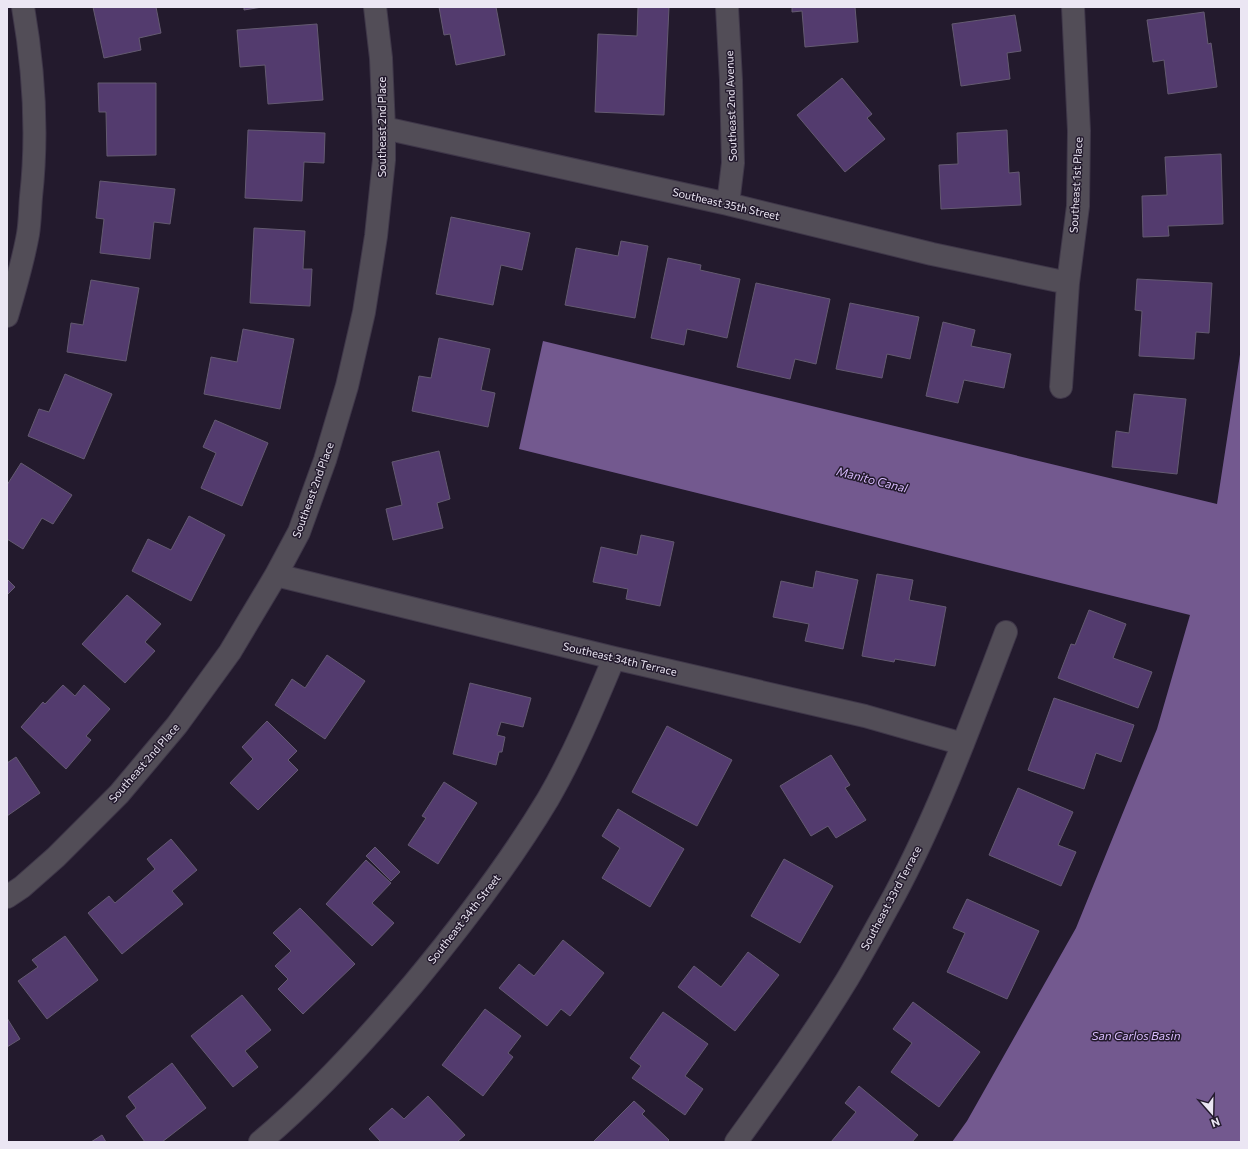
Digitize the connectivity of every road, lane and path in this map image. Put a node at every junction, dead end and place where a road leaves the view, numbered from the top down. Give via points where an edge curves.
1 (23, 7) edge
2 (375, 7) edge
3 (727, 7) edge
4 (1073, 7) edge
5 (384, 128) junction
6 (728, 204) junction
7 (1068, 284) junction
8 (7, 316) edge
9 (1061, 387) dead end
10 (276, 575) junction
11 (1006, 632) dead end
12 (614, 658) junction
13 (963, 744) junction
14 (7, 897) edge
15 (260, 1142) edge
16 (736, 1142) edge

1 - 8 street via 34,103 34,167 28,232
2 - 5 street, Southeast 2nd Place via 381,58
3 - 6 street, Southeast 2nd Avenue via 733,163
4 - 7 street, Southeast 1st Place via 1079,131 1078,206
5 - 6 street, Southeast 35th Street
5 - 10 street, Southeast 2nd Place via 384,160 376,236 364,312 347,386 325,460 299,532
6 - 7 street, Southeast 35th Street
7 - 9 street, Southeast 1st Place
10 - 12 street, Southeast 34th Terrace
10 - 14 street, Southeast 2nd Place via 230,652 177,725 119,794 56,857
11 - 13 street, Southeast 33rd Terrace
12 - 13 street, Southeast 34th Terrace via 865,716
12 - 15 street, Southeast 34th Street via 573,752 522,841 493,883 458,930 382,1021 321,1085
13 - 16 street, Southeast 33rd Terrace via 895,895 848,978

